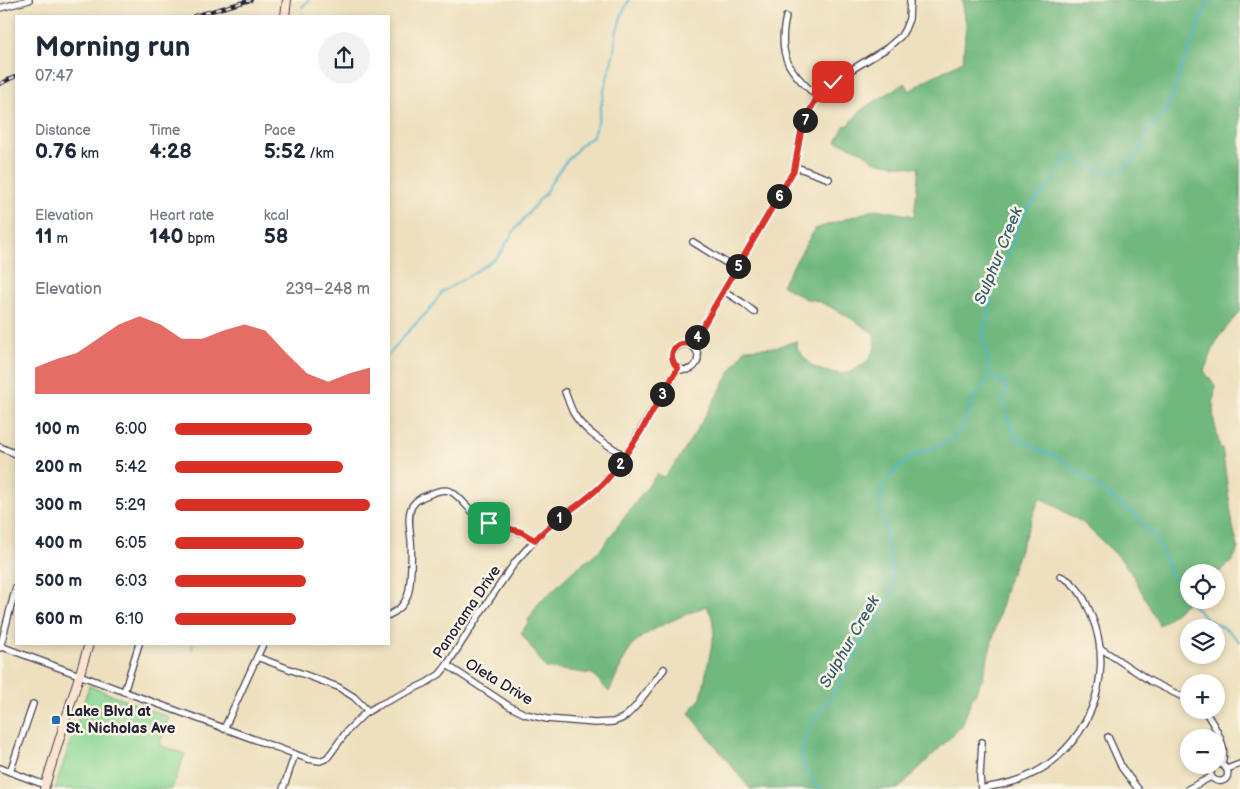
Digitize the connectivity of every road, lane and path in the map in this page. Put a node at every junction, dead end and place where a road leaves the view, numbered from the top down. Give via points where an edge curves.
1 (29, 0) edge
2 (287, 0) edge
3 (910, 0) edge
4 (0, 8) edge
5 (285, 13) edge
6 (786, 17) dead end
7 (818, 96) junction
8 (796, 167) junction
9 (829, 179) dead end
10 (693, 242) dead end
11 (736, 269) junction
12 (724, 291) junction
13 (754, 312) dead end
14 (692, 345) junction
15 (678, 368) junction
16 (565, 392) dead end
17 (0, 447) edge
18 (15, 454) edge
19 (625, 456) junction
20 (535, 540) junction
21 (1060, 576) dead end
22 (15, 591) edge
23 (390, 614) edge
24 (89, 645) edge
25 (139, 645) edge
26 (263, 645) edge
27 (0, 647) edge
28 (1100, 648) junction
29 (257, 657) junction
30 (447, 665) junction
31 (664, 669) dead end
32 (79, 676) junction
33 (124, 692) junction
34 (1180, 696) edge
35 (34, 704) dead end
36 (368, 711) junction
37 (224, 729) junction
38 (1108, 737) dead end
39 (982, 742) dead end
40 (295, 754) junction
41 (1240, 764) edge
42 (0, 768) edge
43 (1225, 768) edge
44 (1228, 769) junction
45 (10, 772) junction
46 (1212, 774) edge
47 (1212, 777) junction
48 (44, 787) edge
49 (283, 789) edge
50 (981, 789) edge
51 (1138, 789) edge
52 (1188, 789) edge

1 - 4 street
2 - 5 main road
3 - 7 street via 909,19 901,36 838,78
6 - 7 street via 783,36 786,59 805,86
7 - 8 street via 801,132
8 - 9 street
8 - 11 street
10 - 11 street
11 - 12 street
12 - 13 street
12 - 14 street
14 - 15 street via 683,343 673,351 673,362
14 - 15 street via 699,355 697,363 690,369
15 - 19 street, Panorama Drive
16 - 19 street via 582,424
17 - 18 street
19 - 20 street, Panorama Drive via 603,484
20 - 23 street via 483,520 449,491 438,491 420,498 413,504 409,518 409,594
20 - 30 street, Panorama Drive via 516,561
21 - 28 street via 1073,584 1085,600
22 - 27 street
24 - 32 main road
25 - 33 street
26 - 29 street
27 - 32 street, Panorama Drive
28 - 34 street via 1150,681
28 - 50 street via 1101,668 1092,707 1084,725 1066,749 1047,766 1027,777
29 - 36 street via 338,687 358,699
29 - 37 street
30 - 31 street, Oleta Drive via 525,714 595,723 613,722 626,716
30 - 36 street, Panorama Drive via 432,680
32 - 33 street, Panorama Drive
32 - 48 main road
33 - 37 street, Panorama Drive
35 - 45 street
36 - 40 street, Panorama Drive via 346,731 326,758 317,761
37 - 40 street, Panorama Drive
38 - 51 street via 1122,768
39 - 50 street
40 - 49 street
41 - 44 street
42 - 45 street
43 - 44 street
44 - 47 street via 1227,778 1222,781
45 - 48 street
46 - 47 street
47 - 52 street

